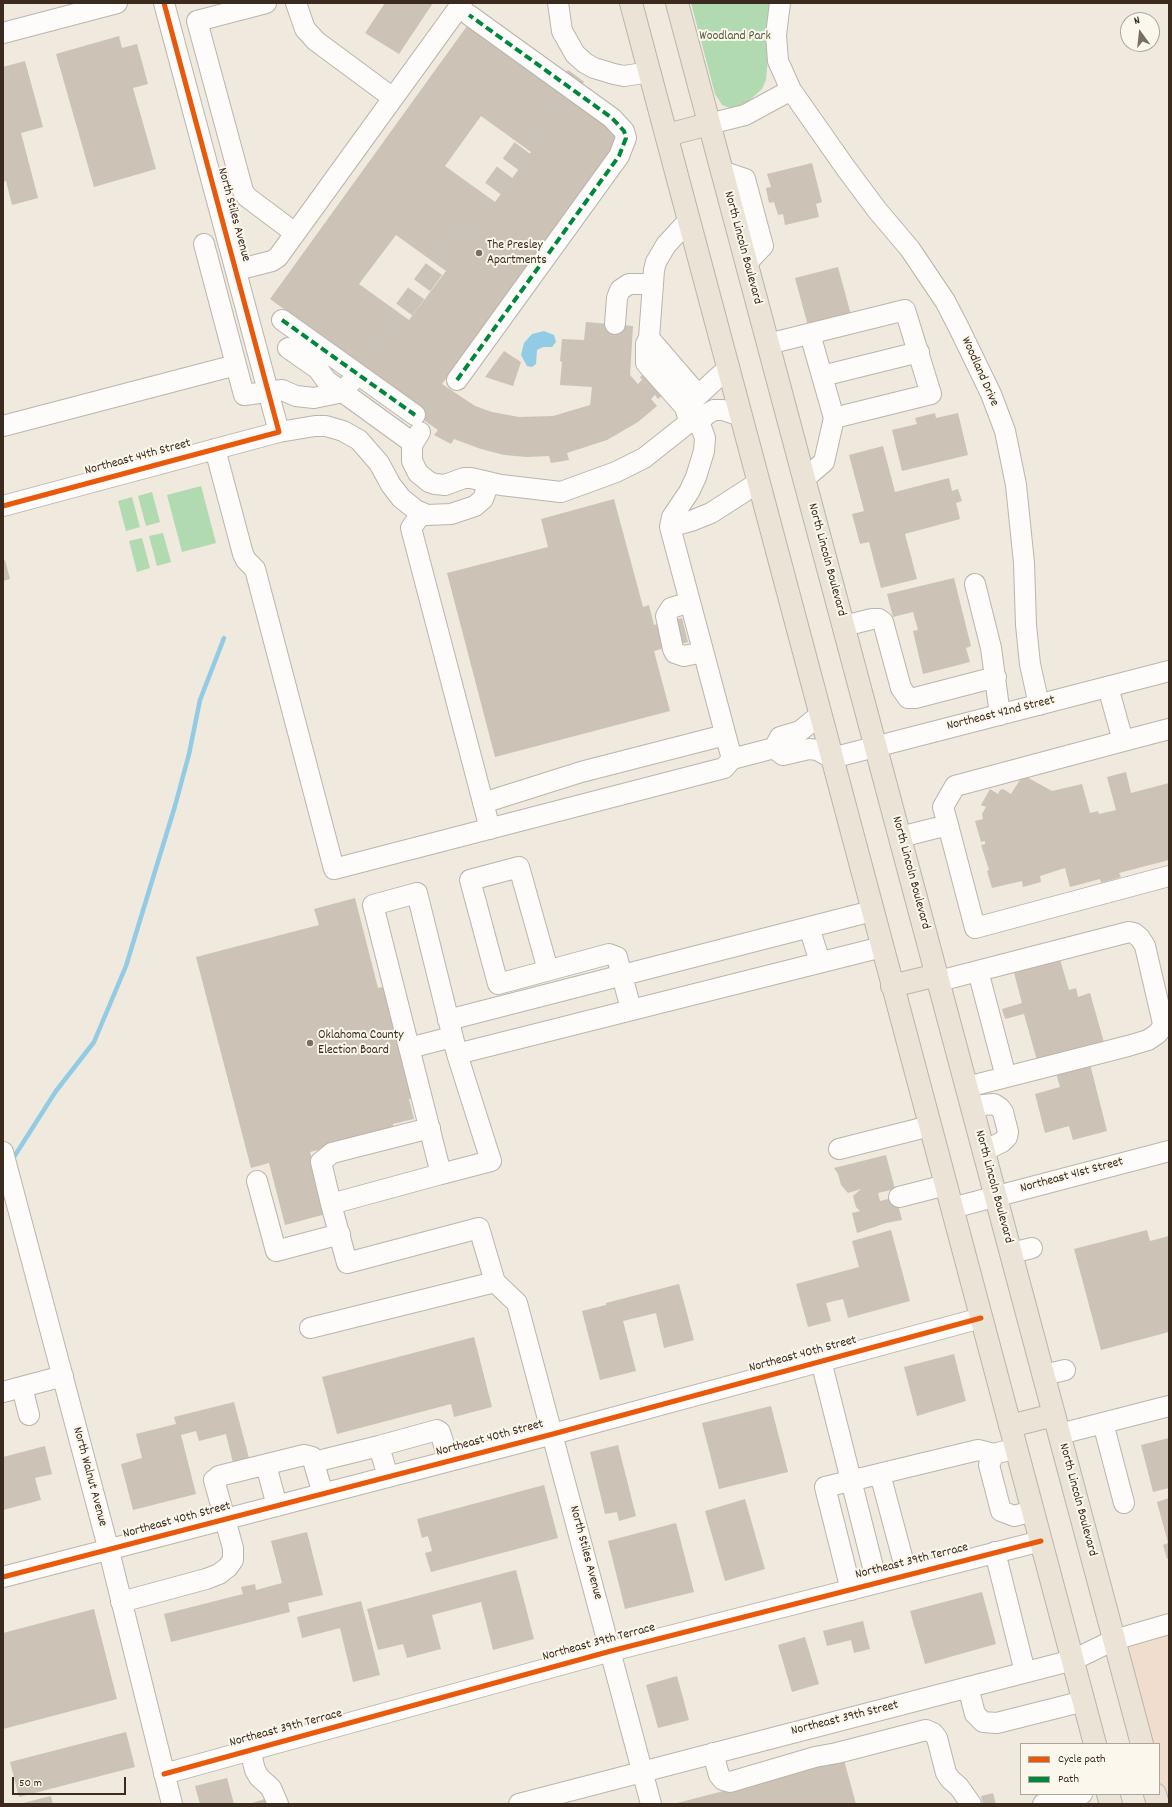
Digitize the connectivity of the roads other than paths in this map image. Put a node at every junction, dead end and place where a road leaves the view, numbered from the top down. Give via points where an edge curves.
1 (117, 3) edge
2 (165, 3) edge
3 (266, 3) edge
4 (296, 3) edge
5 (558, 3) edge
6 (632, 3) edge
7 (678, 3) edge
8 (780, 3) edge
9 (465, 9) edge
10 (3, 33) edge
11 (650, 72) junction
12 (792, 90) junction
13 (393, 98) junction
14 (709, 124) junction
15 (667, 135) junction
16 (690, 220) junction
17 (295, 233) junction
18 (229, 243) junction
19 (237, 270) junction
20 (653, 284) junction
21 (282, 320) dead end
22 (614, 324) dead end
23 (810, 334) junction
24 (768, 344) junction
25 (288, 348) dead end
26 (919, 352) junction
27 (236, 365) junction
28 (729, 367) junction
29 (822, 376) junction
30 (457, 380) dead end
31 (347, 387) junction
32 (268, 391) junction
33 (693, 412) junction
34 (742, 416) junction
35 (834, 418) junction
36 (3, 426) edge
37 (416, 430) junction
38 (279, 432) junction
39 (215, 449) junction
40 (804, 479) junction
41 (759, 482) junction
42 (489, 483) junction
43 (3, 506) edge
44 (422, 513) junction
45 (670, 527) junction
46 (975, 584) dead end
47 (690, 602) junction
48 (844, 626) junction
49 (703, 652) junction
50 (1169, 671) edge
51 (996, 677) junction
52 (1108, 687) junction
53 (1039, 705) junction
54 (821, 714) junction
55 (1000, 715) junction
56 (1169, 729) edge
57 (725, 735) junction
58 (1123, 741) junction
59 (875, 747) junction
60 (774, 748) junction
61 (832, 758) junction
62 (732, 759) junction
63 (483, 803) junction
64 (948, 825) junction
65 (490, 829) junction
66 (900, 837) junction
67 (1169, 876) edge
68 (872, 911) junction
69 (809, 927) junction
70 (882, 947) junction
71 (820, 962) junction
72 (548, 970) junction
73 (978, 971) junction
74 (622, 976) junction
75 (938, 978) junction
76 (892, 986) junction
77 (631, 1009) junction
78 (452, 1037) junction
79 (409, 1048) junction
80 (1006, 1077) junction
81 (969, 1097) junction
82 (930, 1126) junction
83 (430, 1128) junction
84 (839, 1149) dead end
85 (984, 1151) junction
86 (1169, 1151) edge
87 (3, 1153) edge
88 (441, 1174) junction
89 (257, 1181) dead end
90 (946, 1185) junction
91 (996, 1196) junction
92 (899, 1197) dead end
93 (331, 1204) junction
94 (952, 1208) junction
95 (340, 1234) junction
96 (1032, 1248) dead end
97 (1011, 1253) junction
98 (495, 1282) junction
99 (982, 1318) junction
100 (310, 1328) dead end
101 (821, 1361) junction
102 (1065, 1370) dead end
103 (1044, 1375) junction
104 (62, 1376) junction
105 (12, 1390) edge
106 (1169, 1406) edge
107 (29, 1415) dead end
108 (1103, 1423) junction
109 (1057, 1425) junction
110 (1010, 1426) junction
111 (553, 1434) junction
112 (378, 1446) junction
113 (1016, 1448) junction
114 (994, 1454) junction
115 (449, 1461) junction
116 (314, 1462) junction
117 (266, 1465) junction
118 (880, 1474) junction
119 (388, 1477) junction
120 (851, 1481) junction
121 (323, 1494) junction
122 (1124, 1503) dead end
123 (277, 1506) junction
124 (1033, 1511) junction
125 (226, 1520) junction
126 (1041, 1541) junction
127 (109, 1551) junction
128 (996, 1552) junction
129 (906, 1575) junction
130 (3, 1577) edge
131 (877, 1583) junction
132 (851, 1590) junction
133 (121, 1602) junction
134 (1169, 1624) edge
135 (1114, 1640) junction
136 (611, 1651) junction
137 (1073, 1660) junction
138 (1025, 1672) junction
139 (968, 1687) junction
140 (1084, 1701) junction
141 (814, 1727) junction
142 (1095, 1743) edge
143 (1142, 1743) edge
144 (250, 1750) junction
145 (713, 1753) junction
146 (815, 1757) junction
147 (643, 1771) junction
148 (164, 1774) junction
149 (1076, 1798) edge
150 (172, 1804) edge
151 (278, 1804) edge
152 (519, 1804) edge
153 (651, 1804) edge
154 (971, 1804) edge
155 (1043, 1804) edge

1 - 10 street
2 - 18 street, North Stiles Avenue
3 - 17 street via 197,21 244,195
4 - 13 street via 305,29 316,41
5 - 11 street via 562,31 581,68 624,76
6 - 11 main road
7 - 14 main road, North Lincoln Boulevard
8 - 12 street, Woodland Drive via 776,35 778,61
9 - 13 street
9 - 30 street via 612,118 624,131 626,138 619,156
11 - 15 main road
12 - 14 street via 745,115
12 - 53 street, Woodland Drive via 844,167 910,249 945,301 991,394 1004,432 1016,486 1030,664
13 - 17 street
14 - 15 main road
14 - 24 main road, North Lincoln Boulevard
15 - 16 main road
16 - 20 street via 672,237 660,254 654,270
16 - 28 main road
17 - 19 street via 276,260
18 - 19 street, North Stiles Avenue
18 - 27 street via 204,246
19 - 32 street, North Stiles Avenue
20 - 22 street via 629,284 620,290
20 - 33 street via 649,338
21 - 37 street
23 - 24 street
23 - 26 street via 905,310
23 - 29 street
24 - 40 main road, North Lincoln Boulevard
25 - 31 street via 318,369 326,380
26 - 29 street
26 - 35 street via 931,394
27 - 32 street via 244,395
27 - 36 street
28 - 33 street
28 - 34 main road
29 - 35 street
31 - 32 street via 314,398 296,396 282,390
31 - 37 street
32 - 38 street, North Stiles Avenue
33 - 34 street via 707,414 714,410 723,410
33 - 42 street via 644,458 567,491 552,492
33 - 45 street via 703,430 705,446 689,492 672,517
34 - 41 main road
35 - 40 street via 824,462
37 - 42 street via 412,453 415,468 420,476 429,482 445,485 468,478
38 - 39 street, Northeast 44th Street
38 - 44 street, Northeast 44th Street via 326,426 352,435 371,451 401,498
39 - 43 street, Northeast 44th Street
39 - 65 street via 243,554 255,569 334,869
40 - 48 main road, North Lincoln Boulevard
41 - 45 street via 711,513
41 - 54 main road
42 - 44 street via 483,499 475,506 446,515
44 - 63 street via 411,528
45 - 47 street
46 - 51 street
47 - 49 street
47 - 49 street via 671,608 666,616 673,649 684,656
48 - 51 street via 872,618 879,618 883,622 901,688 908,698
48 - 59 main road, North Lincoln Boulevard
49 - 57 street
50 - 52 street, Northeast 42nd Street
51 - 55 street
52 - 53 street, Northeast 42nd Street
52 - 58 street
53 - 55 street, Northeast 42nd Street
54 - 60 street via 800,732 780,737
54 - 61 main road
55 - 59 street, Northeast 42nd Street
56 - 58 street
57 - 62 street
57 - 63 street via 581,772
58 - 64 street via 955,786 943,807
59 - 61 street, Northeast 42nd Street
59 - 66 main road, North Lincoln Boulevard
60 - 61 street via 783,755 809,749
60 - 62 street
61 - 68 main road
62 - 65 street via 724,768
63 - 65 street
64 - 66 street
64 - 67 street via 975,928
66 - 75 main road, North Lincoln Boulevard
68 - 69 street
68 - 70 main road
69 - 71 street
69 - 74 street
70 - 71 street
70 - 76 main road
71 - 77 street
72 - 72 street via 498,984 470,880 519,867
72 - 74 street via 609,954 617,957
73 - 75 street
73 - 80 street
73 - 80 street via 1129,932 1140,938 1145,946 1163,1026 1157,1034 1148,1040 1128,1046
74 - 77 street
74 - 78 street
75 - 76 main road
75 - 81 main road, North Lincoln Boulevard
76 - 82 main road
77 - 78 street
78 - 79 street
78 - 79 street via 417,893 373,905
78 - 88 street via 491,1161
79 - 83 street
80 - 81 street
81 - 85 main road, North Lincoln Boulevard
81 - 85 street via 994,1104 1003,1112 1007,1137
82 - 84 street
82 - 90 main road
83 - 88 street
83 - 93 street via 332,1153 321,1162
85 - 91 main road, North Lincoln Boulevard
86 - 91 street, Northeast 41st Street
87 - 104 street, North Walnut Avenue
88 - 93 street
89 - 95 street via 276,1251
90 - 92 street
90 - 94 main road
91 - 94 street, Northeast 41st Street
91 - 97 main road, North Lincoln Boulevard
93 - 95 street
94 - 99 main road
95 - 98 street via 347,1263 479,1228
96 - 97 street
97 - 103 main road, North Lincoln Boulevard
98 - 100 street
98 - 111 street, North Stiles Avenue via 517,1303
99 - 101 street, Northeast 40th Street
99 - 110 main road
101 - 111 street, Northeast 40th Street
101 - 120 street
102 - 103 street
103 - 109 main road, North Lincoln Boulevard
104 - 105 street
104 - 127 street, North Walnut Avenue
105 - 107 street
106 - 108 street
108 - 109 street
108 - 122 street
109 - 110 main road
109 - 135 main road, North Lincoln Boulevard
110 - 113 main road
111 - 115 street, Northeast 40th Street
111 - 136 street, North Stiles Avenue
112 - 115 street via 437,1430 440,1432
112 - 116 street
112 - 119 street
113 - 114 street
113 - 124 main road
114 - 118 street via 978,1450
114 - 124 street via 989,1465 1001,1511 1014,1516
115 - 119 street, Northeast 40th Street
116 - 117 street via 312,1457 304,1456
116 - 121 street
117 - 123 street
117 - 125 street via 219,1476 214,1480
118 - 120 street
118 - 129 street
119 - 121 street, Northeast 40th Street
120 - 131 street
120 - 132 street via 825,1487
121 - 123 street, Northeast 40th Street
123 - 125 street, Northeast 40th Street
124 - 126 main road
125 - 127 street, Northeast 40th Street
125 - 133 street via 233,1548 233,1560 228,1567 206,1579
126 - 128 street, Northeast 39th Terrace
126 - 137 main road
127 - 130 street, Northeast 40th Street
127 - 133 street, North Walnut Avenue
128 - 129 street, Northeast 39th Terrace
128 - 138 street
129 - 131 street, Northeast 39th Terrace
131 - 132 street, Northeast 39th Terrace
132 - 136 street, Northeast 39th Terrace
133 - 148 street, North Walnut Avenue
134 - 135 street, Northeast 39th Street
135 - 137 street, Northeast 39th Street
135 - 143 main road, North Lincoln Boulevard
136 - 144 street, Northeast 39th Terrace
136 - 147 street, North Stiles Avenue
137 - 138 street, Northeast 39th Street
137 - 140 main road
138 - 139 street, Northeast 39th Street
139 - 140 street via 975,1714 983,1722 997,1722
139 - 141 street, Northeast 39th Street
140 - 142 main road
141 - 145 street, Northeast 39th Street
141 - 146 street via 818,1745
144 - 148 street, Northeast 39th Terrace
144 - 151 street via 255,1770 271,1788
145 - 146 street via 719,1775 723,1780 730,1782
145 - 147 street, Northeast 39th Street
146 - 154 street via 926,1730 937,1738 946,1773
147 - 152 street, Northeast 39th Street
147 - 153 street, North Stiles Avenue
148 - 150 street, North Walnut Avenue
149 - 155 street

